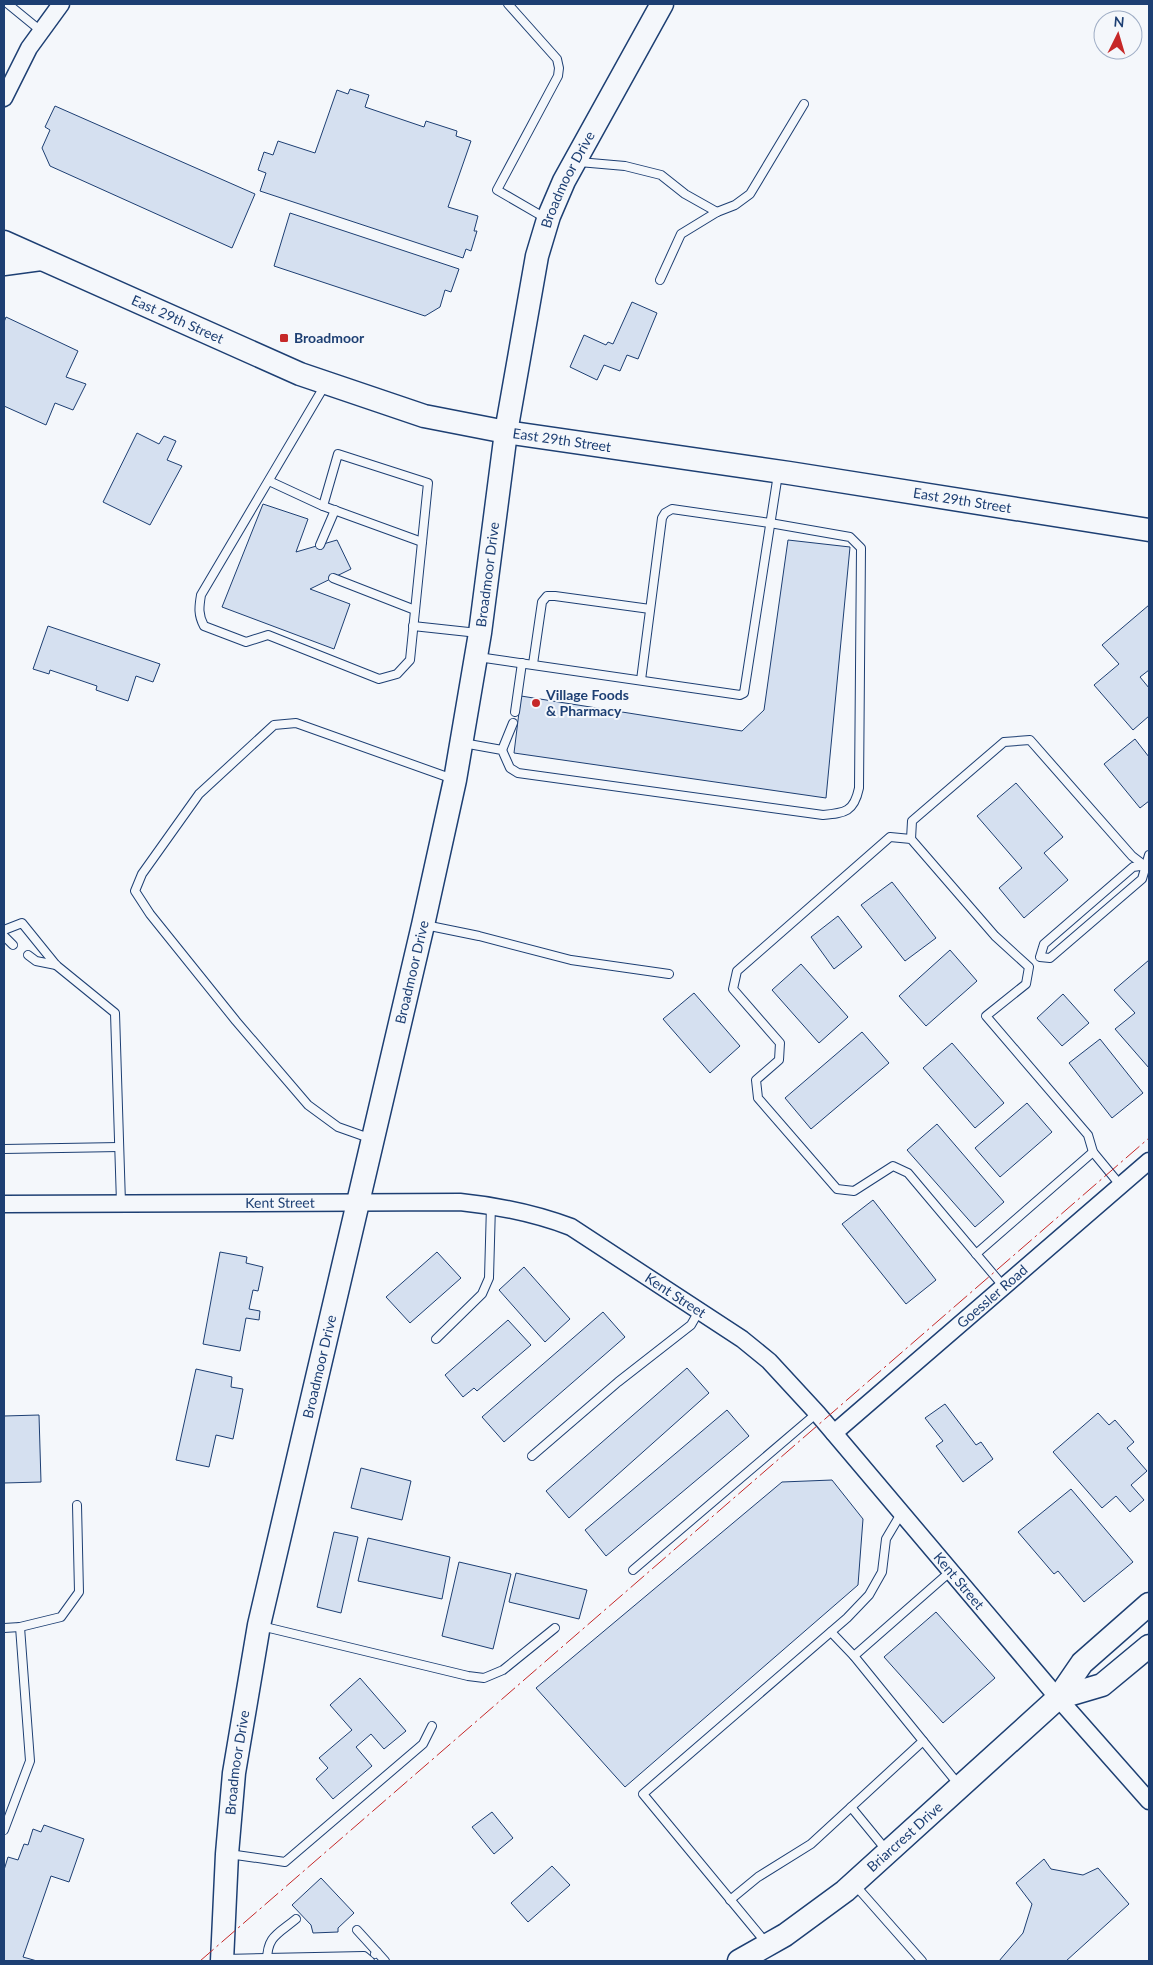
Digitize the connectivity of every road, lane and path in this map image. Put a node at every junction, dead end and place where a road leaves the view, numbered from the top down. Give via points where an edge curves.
1 (8, 4) edge
2 (61, 4) edge
3 (508, 4) edge
4 (662, 4) edge
5 (41, 31) junction
6 (4, 98) edge
7 (804, 104) dead end
8 (574, 161) junction
9 (717, 212) junction
10 (548, 220) junction
11 (4, 242) edge
12 (41, 259) junction
13 (4, 264) edge
14 (660, 280) dead end
15 (326, 383) junction
16 (506, 432) junction
17 (778, 471) junction
18 (269, 481) junction
19 (323, 506) junction
20 (335, 510) junction
21 (770, 523) junction
22 (1149, 530) edge
23 (422, 542) junction
24 (320, 545) dead end
25 (333, 578) dead end
26 (650, 609) junction
27 (415, 610) junction
28 (413, 626) junction
29 (480, 633) junction
30 (476, 656) junction
31 (522, 663) junction
32 (533, 664) junction
33 (641, 680) junction
34 (514, 712) dead end
35 (513, 723) dead end
36 (460, 743) junction
37 (502, 750) junction
38 (455, 780) junction
39 (911, 839) junction
40 (1149, 855) edge
41 (1147, 865) edge
42 (423, 925) junction
43 (4, 930) edge
44 (4, 936) edge
45 (13, 945) dead end
46 (28, 955) dead end
47 (1040, 957) junction
48 (56, 965) junction
49 (1029, 967) junction
50 (669, 974) dead end
51 (372, 1140) junction
52 (119, 1147) junction
53 (4, 1149) edge
54 (1093, 1152) junction
55 (1149, 1162) edge
56 (1121, 1186) junction
57 (357, 1201) junction
58 (121, 1203) junction
59 (4, 1204) edge
60 (491, 1205) junction
61 (976, 1254) junction
62 (1004, 1287) junction
63 (699, 1311) junction
64 (436, 1339) dead end
65 (817, 1413) junction
66 (834, 1433) junction
67 (532, 1456) dead end
68 (77, 1505) dead end
69 (902, 1512) junction
70 (633, 1570) dead end
71 (951, 1571) junction
72 (1149, 1604) edge
73 (259, 1625) junction
74 (20, 1627) junction
75 (4, 1628) edge
76 (555, 1628) dead end
77 (831, 1632) junction
78 (1149, 1646) edge
79 (854, 1656) junction
80 (1058, 1698) junction
81 (432, 1726) dead end
82 (923, 1742) junction
83 (961, 1787) junction
84 (1149, 1801) edge
85 (851, 1807) junction
86 (4, 1830) edge
87 (888, 1853) junction
88 (227, 1854) junction
89 (854, 1883) junction
90 (730, 1900) junction
91 (296, 1919) dead end
92 (357, 1930) dead end
93 (768, 1945) junction
94 (377, 1952) junction
95 (267, 1959) edge
96 (313, 1959) edge
97 (333, 1959) edge
98 (222, 1960) edge
99 (292, 1960) edge
100 (370, 1960) edge
101 (385, 1961) edge
102 (739, 1961) edge
103 (922, 1961) edge

1 - 5 lane
2 - 5 street
3 - 10 lane via 556,59 559,68 558,76 497,190
4 - 8 street, Broadmoor Drive
5 - 6 street
7 - 9 lane via 750,194
8 - 9 lane via 625,166 661,175 685,194
8 - 10 street, Broadmoor Drive
9 - 14 lane via 680,234
10 - 16 street, Broadmoor Drive via 533,278
11 - 12 street, East 29th Street
12 - 13 street
12 - 15 street, East 29th Street
15 - 16 street, East 29th Street via 424,416
15 - 18 lane
16 - 17 street, East 29th Street
16 - 29 street, Broadmoor Drive
17 - 21 lane
17 - 22 street, East 29th Street
18 - 19 lane
18 - 28 lane via 202,595 198,608 204,626 246,642 268,635 379,679 397,674 410,660
19 - 20 lane
19 - 23 lane via 338,454 428,483
20 - 23 lane
20 - 24 lane
21 - 26 lane via 672,509 665,513
21 - 33 lane via 744,693
21 - 37 lane via 850,538 861,548 859,788 856,803 849,810 822,815 518,773 510,768
23 - 27 lane
25 - 27 lane
26 - 32 lane via 547,596 542,602
26 - 33 lane
27 - 28 lane
28 - 29 lane
29 - 30 street, Broadmoor Drive
30 - 31 lane
30 - 36 street, Broadmoor Drive
31 - 32 lane
31 - 34 lane
32 - 33 lane
35 - 37 lane
36 - 37 lane
36 - 38 street, Broadmoor Drive
38 - 42 street, Broadmoor Drive
38 - 51 lane via 296,723 274,725 199,794 142,874 136,891 162,930 308,1105 338,1127
39 - 41 lane via 912,821 1004,742 1030,740 1132,856
39 - 49 lane via 996,936
39 - 61 lane via 890,837 737,971 733,989 780,1042 779,1060 756,1080 758,1098 837,1189 854,1191 893,1166 908,1173
40 - 41 lane
41 - 47 lane via 1133,868 1044,944
41 - 47 lane via 1135,885 1050,958
42 - 50 lane via 571,960
42 - 51 street, Broadmoor Drive
43 - 48 lane via 22,923
44 - 45 lane
46 - 48 lane via 36,961
47 - 49 lane
48 - 52 lane via 115,1013
49 - 54 lane via 1026,984 986,1016 1088,1135
51 - 57 street, Broadmoor Drive
52 - 53 lane
52 - 58 lane
54 - 56 lane
54 - 61 lane
55 - 56 street, Goessler Road
56 - 62 street, Goessler Road
57 - 58 street, Kent Street
57 - 60 street, Kent Street
57 - 73 street, Broadmoor Drive
58 - 59 street, Kent Street
60 - 63 street, Kent Street via 540,1215 571,1226
60 - 64 lane via 489,1278 482,1294
61 - 62 lane
62 - 66 street, Goessler Road
63 - 65 street, Kent Street via 769,1361
63 - 67 lane via 691,1325
65 - 66 street, Kent Street
65 - 70 lane
66 - 69 street, Kent Street
68 - 74 lane via 78,1592 61,1617
69 - 71 street, Kent Street
69 - 77 lane via 886,1539 882,1572 869,1595
71 - 79 lane
71 - 80 street, Kent Street
72 - 80 street, Briarcrest Drive via 1082,1663
73 - 76 lane via 484,1678 503,1670
73 - 88 street, Broadmoor Drive via 240,1737
74 - 75 lane
74 - 86 lane via 30,1761
77 - 79 lane
77 - 90 lane via 644,1794
78 - 80 street, Briarcrest Drive via 1102,1685
79 - 82 lane
80 - 83 street, Briarcrest Drive
80 - 84 street, Kent Street
81 - 88 lane via 423,1744 285,1862
82 - 83 lane
82 - 85 lane
83 - 87 street, Briarcrest Drive
85 - 87 lane
85 - 90 lane via 811,1844 758,1877
87 - 89 street, Briarcrest Drive
88 - 98 street, Broadmoor Drive
89 - 93 street, Briarcrest Drive
89 - 103 lane
90 - 93 lane
91 - 95 lane via 270,1941
92 - 94 lane
93 - 102 street, Briarcrest Drive
94 - 100 lane
94 - 101 lane
95 - 98 lane
95 - 99 lane
96 - 97 lane
96 - 99 lane
97 - 100 lane via 364,1956

